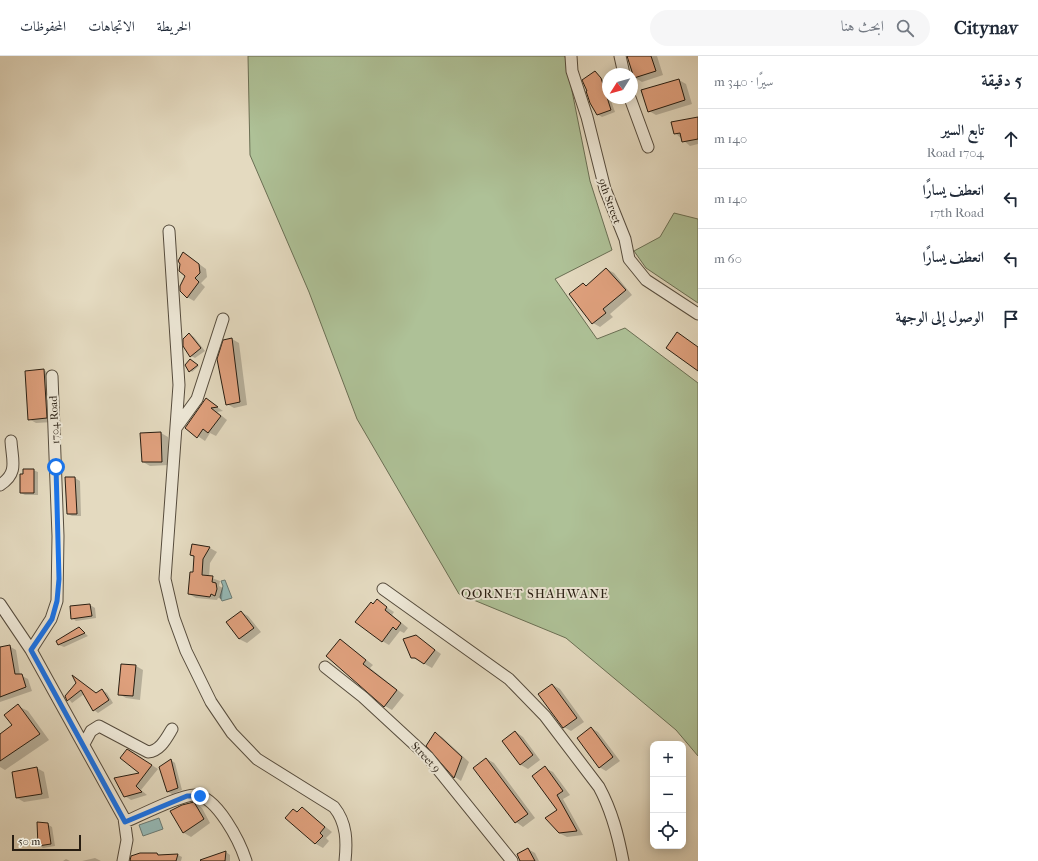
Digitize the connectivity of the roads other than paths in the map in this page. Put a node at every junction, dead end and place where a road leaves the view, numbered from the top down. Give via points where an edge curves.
1 (570, 56) edge
2 (620, 56) edge
3 (623, 68) edge
4 (632, 104) edge
5 (648, 147) dead end
6 (169, 231) dead end
7 (698, 314) edge
8 (223, 319) dead end
9 (52, 376) dead end
10 (176, 428) junction
11 (11, 441) dead end
12 (0, 485) edge
13 (383, 589) dead end
14 (0, 604) edge
15 (31, 650) junction
16 (325, 667) dead end
17 (172, 729) dead end
18 (84, 744) junction
19 (125, 822) junction
20 (123, 861) edge
21 (246, 861) edge
22 (344, 861) edge
23 (512, 861) edge
24 (623, 861) edge

1 - 7 street, 9th Street via 605,189 625,239 629,259 646,280
2 - 3 street
4 - 5 street
6 - 10 street via 178,385
8 - 10 street via 197,399
9 - 15 street, 1704 Road via 59,579 52,619
10 - 22 street via 165,579 174,618 186,651 211,702 232,733 256,759 334,807 346,832
11 - 12 street via 13,471 10,478
13 - 24 street via 509,679 545,716 605,798 614,821
14 - 15 street
15 - 18 street
16 - 23 street, Street 9 via 363,697 428,757
17 - 18 street via 161,746 153,752 148,752 99,726 91,731
18 - 19 street
19 - 20 street via 127,840
19 - 21 street via 187,796 200,796 208,800 222,815 238,841

